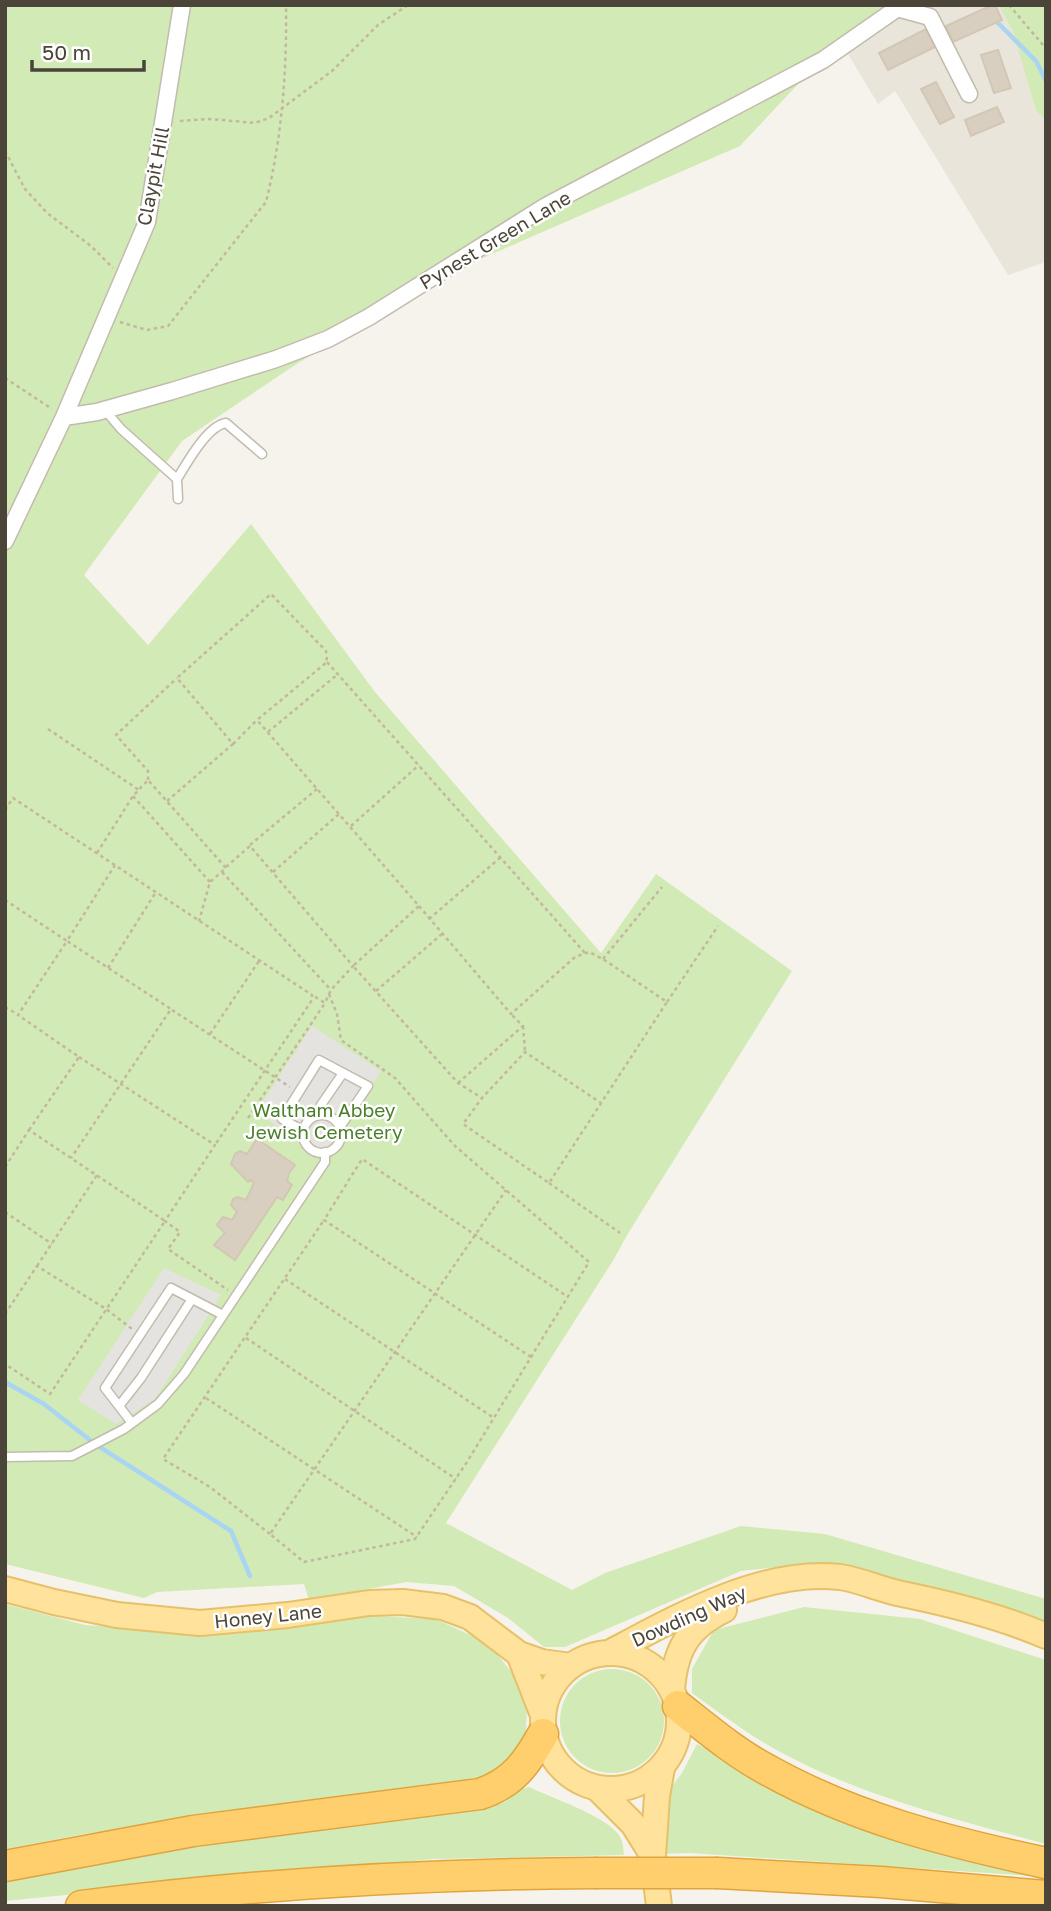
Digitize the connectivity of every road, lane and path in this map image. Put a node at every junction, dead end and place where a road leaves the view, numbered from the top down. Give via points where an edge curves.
1 (182, 5) edge
2 (286, 5) edge
3 (408, 5) edge
4 (1009, 5) edge
5 (899, 7) edge
6 (930, 11) edge
7 (1043, 46) dead end
8 (969, 94) dead end
9 (281, 107) junction
10 (163, 122) junction
11 (5, 151) edge
12 (123, 279) junction
13 (107, 318) junction
14 (5, 378) edge
15 (105, 410) junction
16 (64, 418) junction
17 (262, 454) dead end
18 (177, 479) junction
19 (178, 499) dead end
20 (5, 541) edge
21 (327, 662) junction
22 (338, 674) junction
23 (177, 678) junction
24 (257, 720) junction
25 (48, 729) dead end
26 (268, 732) junction
27 (233, 744) junction
28 (419, 765) junction
29 (148, 780) junction
30 (317, 789) junction
31 (139, 790) junction
32 (133, 796) junction
33 (167, 801) junction
34 (5, 810) edge
35 (339, 814) junction
36 (350, 827) junction
37 (250, 846) junction
38 (97, 853) junction
39 (501, 857) junction
40 (115, 865) junction
41 (226, 868) junction
42 (222, 871) junction
43 (273, 872) junction
44 (210, 882) junction
45 (662, 887) dead end
46 (156, 892) junction
47 (5, 900) edge
48 (419, 906) junction
49 (429, 919) junction
50 (199, 921) junction
51 (719, 926) dead end
52 (442, 934) junction
53 (67, 941) junction
54 (585, 953) junction
55 (603, 959) junction
56 (259, 960) junction
57 (353, 966) junction
58 (108, 968) junction
59 (376, 991) junction
60 (330, 992) junction
61 (312, 995) junction
62 (667, 1002) junction
63 (326, 1003) junction
64 (5, 1007) edge
65 (171, 1009) junction
66 (511, 1014) junction
67 (18, 1015) junction
68 (523, 1026) junction
69 (210, 1034) junction
70 (525, 1052) junction
71 (79, 1057) junction
72 (265, 1070) junction
73 (343, 1073) junction
74 (276, 1077) junction
75 (458, 1083) junction
76 (121, 1084) junction
77 (299, 1093) junction
78 (482, 1098) junction
79 (601, 1103) junction
80 (321, 1105) dead end
81 (248, 1118) dead end
82 (340, 1127) junction
83 (29, 1130) junction
84 (304, 1131) junction
85 (215, 1145) junction
86 (325, 1153) junction
87 (5, 1158) edge
88 (71, 1158) junction
89 (9, 1161) junction
90 (5, 1167) edge
91 (96, 1175) junction
92 (549, 1183) junction
93 (506, 1190) junction
94 (5, 1212) edge
95 (324, 1220) junction
96 (165, 1221) junction
97 (621, 1233) dead end
98 (475, 1235) junction
99 (52, 1244) junction
100 (37, 1266) junction
101 (285, 1279) junction
102 (435, 1293) junction
103 (236, 1296) junction
104 (568, 1297) junction
105 (192, 1299) junction
106 (106, 1309) junction
107 (5, 1314) edge
108 (223, 1315) junction
109 (140, 1335) junction
110 (245, 1338) junction
111 (395, 1352) junction
112 (531, 1357) junction
113 (5, 1364) edge
114 (205, 1397) junction
115 (118, 1406) junction
116 (354, 1411) junction
117 (494, 1419) junction
118 (132, 1423) junction
119 (5, 1457) edge
120 (314, 1470) junction
121 (456, 1479) junction
122 (270, 1534) junction
123 (417, 1537) junction
124 (5, 1589) edge
125 (894, 1592) junction
126 (1046, 1636) edge
127 (609, 1653) junction
128 (519, 1654) junction
129 (571, 1666) junction
130 (675, 1698) junction
131 (543, 1725) junction
132 (662, 1768) junction
133 (598, 1788) junction
134 (653, 1856) junction
135 (1046, 1863) edge
136 (5, 1866) edge
137 (1046, 1896) edge
138 (81, 1906) edge
139 (659, 1906) edge

1 - 10 street, Claypit Hill
2 - 9 path via 287,60
3 - 9 path via 378,25 332,71
4 - 7 path
5 - 6 street
5 - 15 street, Pynest Green Lane via 823,60 546,206 328,339
6 - 8 street
9 - 10 path via 255,123 210,119
9 - 13 path via 266,202 168,326 147,330
10 - 12 street, Claypit Hill via 147,222
11 - 12 path via 25,189 47,213 91,246
12 - 13 street, Claypit Hill
13 - 16 street, Claypit Hill
14 - 16 path
15 - 16 street, Pynest Green Lane
15 - 18 lane
16 - 20 street, Claypit Hill
17 - 18 lane via 234,428 220,424
18 - 19 lane
21 - 22 path
21 - 23 path via 326,651 271,594
21 - 24 path
22 - 26 path
22 - 28 path
23 - 27 path
23 - 29 path via 116,735 148,771
24 - 26 path
24 - 27 path
25 - 31 path
26 - 30 path
27 - 33 path
28 - 36 path
28 - 39 path
29 - 31 path
29 - 33 path
30 - 35 path
30 - 37 path
31 - 32 path
32 - 38 path
32 - 44 path
33 - 41 path
34 - 38 path via 13,798
35 - 36 path
35 - 43 path
36 - 48 path
37 - 41 path
37 - 43 path
38 - 40 path
39 - 49 path
39 - 54 path
40 - 46 path
40 - 53 path
41 - 42 path
42 - 44 path
42 - 60 path
43 - 57 path
44 - 50 path
45 - 55 path
46 - 50 path
46 - 58 path
47 - 53 path
48 - 49 path
48 - 57 path
49 - 52 path
50 - 56 path
51 - 62 path
52 - 59 path
52 - 66 path
53 - 58 path
53 - 67 path
54 - 55 path
54 - 66 path
55 - 62 path
56 - 61 path
56 - 69 path
57 - 59 path
57 - 60 path
58 - 65 path
59 - 75 path
60 - 63 path
60 - 93 path via 341,1040 395,1078 454,1146
61 - 63 path
61 - 72 path
62 - 79 path
63 - 74 path
64 - 67 path
65 - 69 path
65 - 76 path
66 - 68 path
67 - 71 path
68 - 70 path
68 - 75 path
69 - 72 path
70 - 78 path
70 - 79 path
71 - 76 path
71 - 83 path
72 - 74 path
72 - 85 path
73 - 77 lane via 319,1060
73 - 80 lane
73 - 82 lane via 368,1086
74 - 77 path
74 - 81 path
75 - 78 path
76 - 85 path
76 - 88 path
77 - 84 lane via 282,1119
78 - 92 path via 463,1124
79 - 92 path
82 - 84 lane via 332,1117 322,1115 312,1118
82 - 86 lane via 338,1144
83 - 88 path
83 - 89 path
84 - 86 lane via 308,1146
85 - 96 path
86 - 103 lane via 325,1162
87 - 89 path
88 - 91 path
89 - 90 path
91 - 96 path
91 - 99 path
92 - 97 path
93 - 98 path
93 - 104 path via 589,1262
94 - 99 path
95 - 98 path via 362,1159
95 - 101 path
95 - 102 path
96 - 103 path via 180,1231 168,1249
96 - 106 path
98 - 102 path
98 - 104 path
99 - 100 path
100 - 106 path
100 - 107 path
101 - 110 path
101 - 111 path
102 - 111 path
102 - 112 path
103 - 108 lane
104 - 112 path
105 - 108 lane
105 - 109 lane via 171,1287
105 - 115 lane
106 - 109 path
106 - 113 path via 50,1394
108 - 118 lane via 184,1374 158,1404
109 - 115 lane via 105,1388
110 - 114 path
110 - 116 path
111 - 116 path
111 - 117 path
112 - 117 path
114 - 120 path
114 - 122 path via 163,1459 210,1487
115 - 118 lane
116 - 120 path
116 - 121 path
117 - 121 path
118 - 119 lane via 72,1456
120 - 122 path
120 - 123 path
121 - 123 path
122 - 123 path via 304,1562
124 - 128 main road, Honey Lane via 117,1615 200,1623 369,1602 443,1607 470,1617
125 - 126 main road, Dowding Way via 984,1613
125 - 127 main road, Dowding Way via 841,1577 765,1585 726,1597
125 - 130 main road, Dowding Way via 804,1594 729,1608 707,1618 685,1641 674,1663
127 - 129 main road
127 - 130 main road via 629,1655 648,1664 663,1676
128 - 129 main road, Honey Lane
128 - 131 main road
129 - 131 main road via 553,1685
130 - 132 main road via 678,1736
130 - 135 highway via 763,1768 838,1805 922,1834
131 - 133 main road via 553,1758 565,1772
131 - 136 highway via 516,1775 480,1794 193,1831
132 - 133 main road via 632,1787
132 - 134 main road
133 - 134 main road via 632,1824
134 - 139 main road
137 - 138 highway, bridge via 718,1873 594,1873 337,1881

